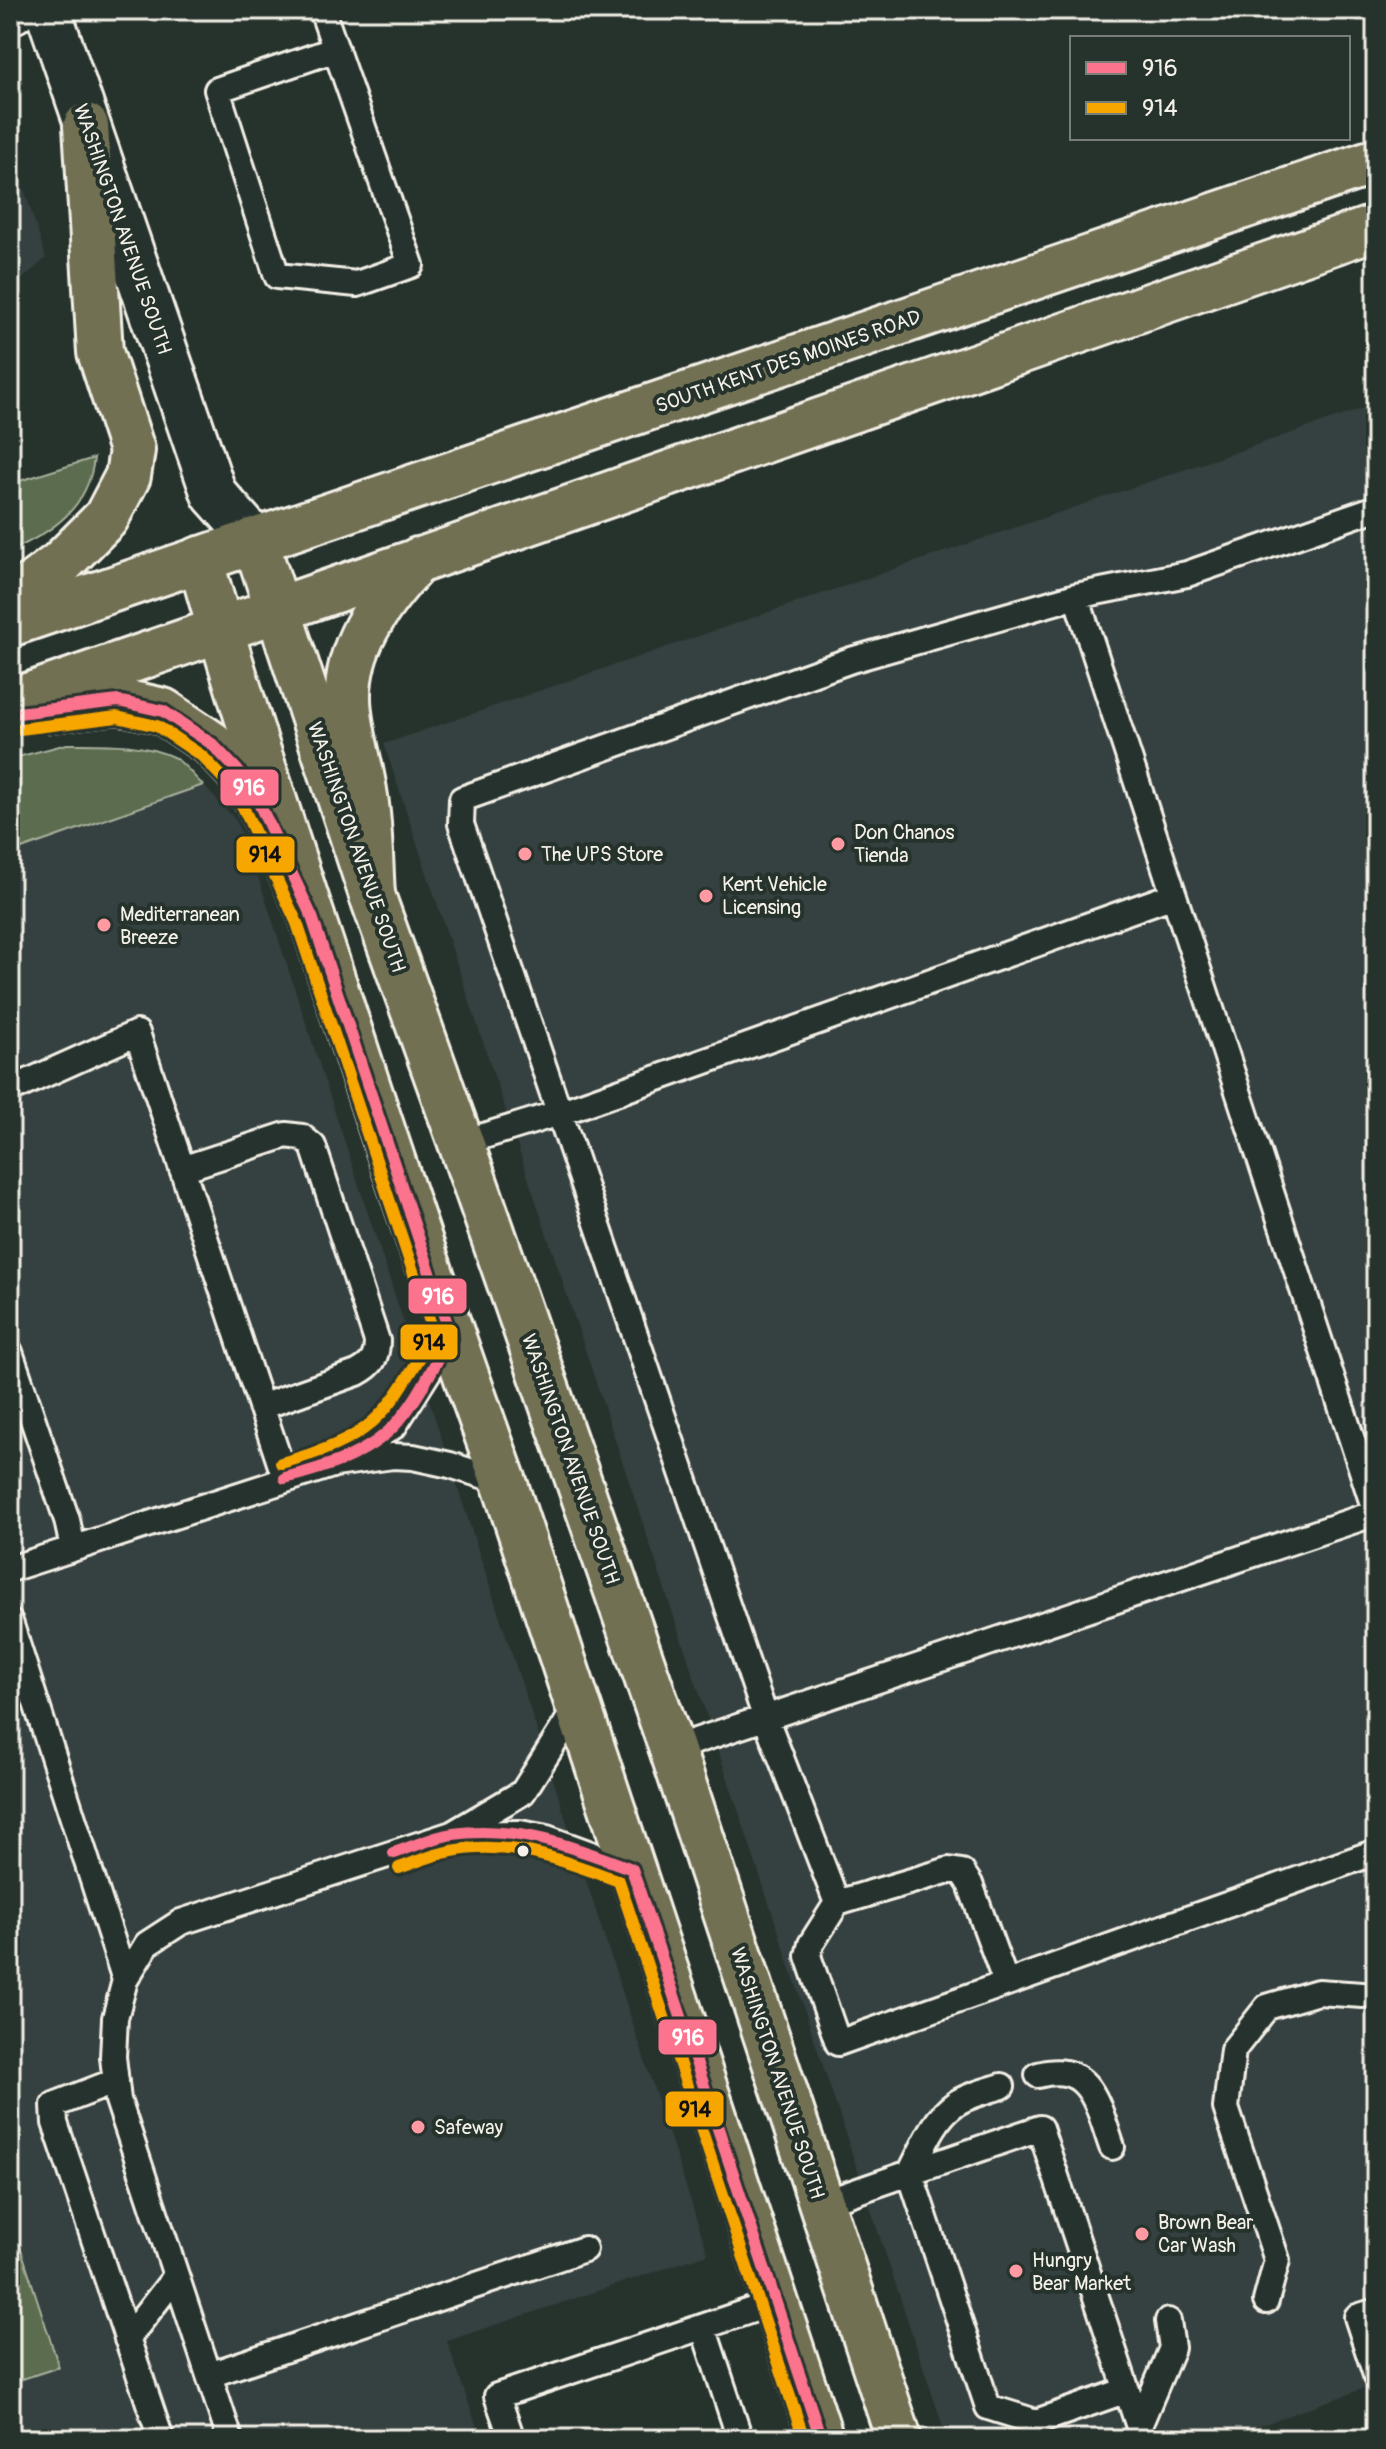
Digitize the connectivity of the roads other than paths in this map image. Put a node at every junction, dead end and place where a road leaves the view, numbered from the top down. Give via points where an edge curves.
1 (48, 10) edge
2 (322, 10) edge
3 (336, 49) junction
4 (86, 126) junction
5 (1376, 161) edge
6 (1376, 227) edge
7 (214, 494) junction
8 (1376, 508) edge
9 (255, 540) junction
10 (200, 559) junction
11 (419, 559) junction
12 (1076, 596) junction
13 (10, 601) edge
14 (278, 611) junction
15 (10, 624) edge
16 (220, 631) junction
17 (10, 702) edge
18 (10, 714) edge
19 (372, 895) junction
20 (1174, 895) junction
21 (312, 917) junction
22 (10, 1090) edge
23 (559, 1113) junction
24 (461, 1143) junction
25 (182, 1169) junction
26 (451, 1336) junction
27 (10, 1352) edge
28 (261, 1407) junction
29 (335, 1464) junction
30 (285, 1478) junction
31 (504, 1482) junction
32 (1376, 1513) edge
33 (73, 1548) junction
34 (10, 1569) edge
35 (10, 1622) edge
36 (578, 1705) junction
37 (766, 1719) junction
38 (672, 1749) junction
39 (452, 1834) junction
40 (1376, 1852) edge
41 (632, 1869) junction
42 (837, 1903) junction
43 (125, 1980) junction
44 (1006, 1983) junction
45 (1363, 1995) dead end
46 (1038, 2075) dead end
47 (116, 2081) junction
48 (1002, 2086) dead end
49 (1112, 2147) dead end
50 (910, 2173) junction
51 (820, 2204) junction
52 (584, 2249) dead end
53 (176, 2276) junction
54 (1266, 2301) dead end
55 (776, 2302) junction
56 (1376, 2311) edge
57 (1168, 2321) dead end
58 (703, 2327) junction
59 (127, 2339) junction
60 (209, 2375) junction
61 (1376, 2375) edge
62 (1127, 2390) junction
63 (1141, 2432) edge
64 (161, 2439) edge
65 (230, 2439) edge
66 (512, 2439) edge
67 (740, 2439) edge
68 (821, 2439) edge
69 (899, 2439) edge

1 - 4 main road, WASHINGTON AVENUE SOUTH
2 - 3 lane
3 - 3 lane via 411,265 357,284 277,276 217,90
4 - 7 main road, WASHINGTON AVENUE SOUTH
4 - 13 main road via 100,352 132,450 128,476 106,518 61,563
5 - 9 main road, SOUTH KENT DES MOINES ROAD
6 - 11 main road
7 - 9 main road, WASHINGTON AVENUE SOUTH
7 - 10 main road
8 - 12 lane via 1187,574
9 - 10 main road, SOUTH KENT DES MOINES ROAD
9 - 14 main road, WASHINGTON AVENUE SOUTH
10 - 15 main road, SOUTH KENT DES MOINES ROAD
10 - 16 main road
11 - 14 main road
11 - 19 main road via 370,619 350,677 348,709 365,798
12 - 20 lane
12 - 23 lane via 846,662 462,799 461,824
14 - 16 main road
14 - 19 main road, WASHINGTON AVENUE SOUTH
16 - 17 main road
16 - 21 main road
18 - 21 main road via 118,701 163,711 212,744 237,770 257,799
19 - 24 main road, WASHINGTON AVENUE SOUTH
20 - 23 lane
20 - 32 lane
21 - 26 main road
22 - 25 lane via 137,1033
23 - 24 lane
23 - 37 lane
24 - 38 main road, WASHINGTON AVENUE SOUTH
25 - 28 lane
25 - 28 lane via 286,1135 302,1137 313,1146 377,1354 357,1373
26 - 29 lane via 394,1426
26 - 31 main road
27 - 33 lane
28 - 30 lane
29 - 30 lane
29 - 31 lane via 413,1457
30 - 33 lane
31 - 36 main road
32 - 37 lane
33 - 34 lane
35 - 43 lane
36 - 39 lane via 523,1792
36 - 41 main road
37 - 38 lane
37 - 42 lane
38 - 51 main road, WASHINGTON AVENUE SOUTH
39 - 41 lane via 547,1838
39 - 43 lane via 181,1922 147,1944
40 - 44 lane
41 - 55 main road
42 - 44 lane via 949,1870 962,1872
42 - 44 lane via 808,1956 838,2043
43 - 47 lane via 115,2018
45 - 54 lane via 1318,1992 1267,2007 1233,2050 1226,2108 1277,2260
46 - 49 lane via 1067,2072 1085,2083
47 - 53 lane
47 - 59 lane via 54,2105 55,2123
48 - 50 lane via 949,2108
50 - 51 lane
50 - 62 lane via 988,2407 1036,2422
50 - 62 lane via 1040,2128
51 - 69 main road, WASHINGTON AVENUE SOUTH
52 - 60 lane
53 - 59 lane
53 - 60 lane
55 - 58 lane
55 - 68 main road
56 - 61 lane via 1357,2317
57 - 63 lane via 1172,2348
58 - 66 lane via 497,2396
58 - 67 lane
59 - 64 lane
60 - 65 lane
62 - 63 lane

